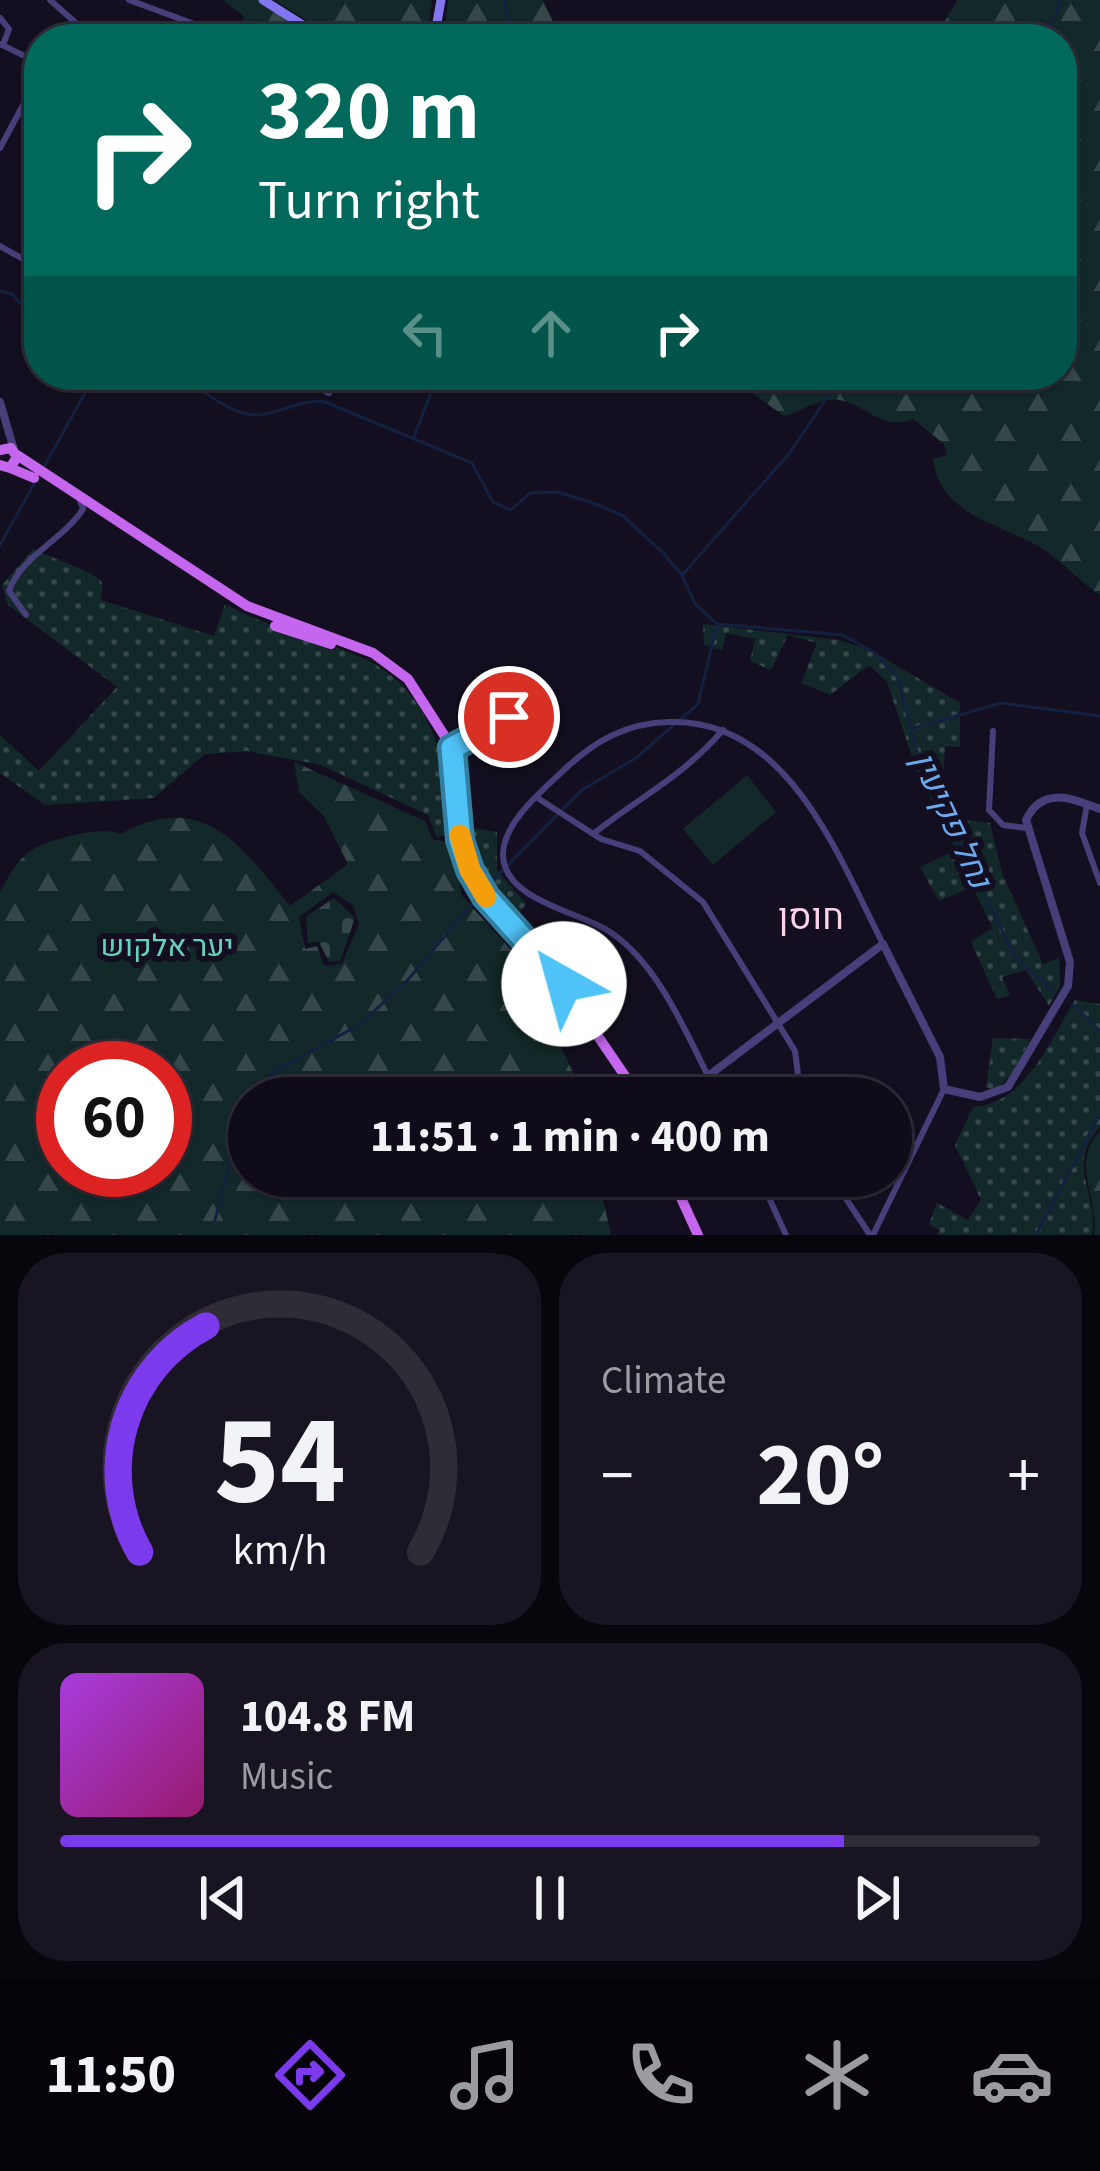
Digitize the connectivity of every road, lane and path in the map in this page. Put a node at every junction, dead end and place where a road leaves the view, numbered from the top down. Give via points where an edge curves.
1 (50, 0) edge
2 (129, 0) edge
3 (263, 0) edge
4 (0, 18) edge
5 (77, 24) edge
6 (195, 24) edge
7 (301, 24) edge
8 (2, 45) edge
9 (24, 102) edge
10 (0, 148) edge
11 (324, 390) edge
12 (329, 393) dead end
13 (0, 402) edge
14 (8, 451) edge
15 (5, 466) edge
16 (80, 503) junction
17 (26, 615) dead end
18 (723, 730) junction
19 (992, 731) dead end
20 (530, 739) dead end
21 (452, 748) junction
22 (536, 796) junction
23 (1087, 804) junction
24 (1100, 809) edge
25 (1026, 828) junction
26 (593, 834) junction
27 (1100, 883) edge
28 (883, 944) junction
29 (780, 1022) junction
30 (708, 1076) joint
31 (622, 1077) edge
32 (623, 1077) edge
33 (799, 1077) edge
34 (944, 1089) junction
35 (683, 1197) edge
36 (769, 1197) edge
37 (846, 1197) edge
38 (700, 1235) edge
39 (786, 1235) edge
40 (872, 1235) edge

1 - 5 street
2 - 6 street
3 - 7 main road
4 - 8 street via 9,29
9 - 10 street
11 - 12 street
13 - 14 street
14 - 15 main road
14 - 16 main road
15 - 16 main road
16 - 17 street via 15,575 9,591
16 - 21 main road via 247,606 382,658 426,700
16 - 31 main road via 239,609 362,655 410,690 448,752 456,841 471,883 536,955
18 - 22 street via 640,722 593,745
18 - 26 street via 680,777 640,796
18 - 28 street via 780,769 816,813
19 - 25 street via 989,810 1003,825
20 - 21 street via 502,718
21 - 32 main road via 460,840 474,879 542,954
22 - 26 street
22 - 30 street via 509,832 503,857 512,879 623,940
23 - 24 street
23 - 25 street via 1045,798
23 - 27 street via 1082,833
25 - 34 street via 1068,952 1068,986 1008,1087 980,1097
26 - 29 street via 640,850 703,902
28 - 29 street
28 - 34 street via 940,1057
29 - 30 street
29 - 33 street
34 - 40 street
35 - 38 main road
36 - 39 street
37 - 40 street

